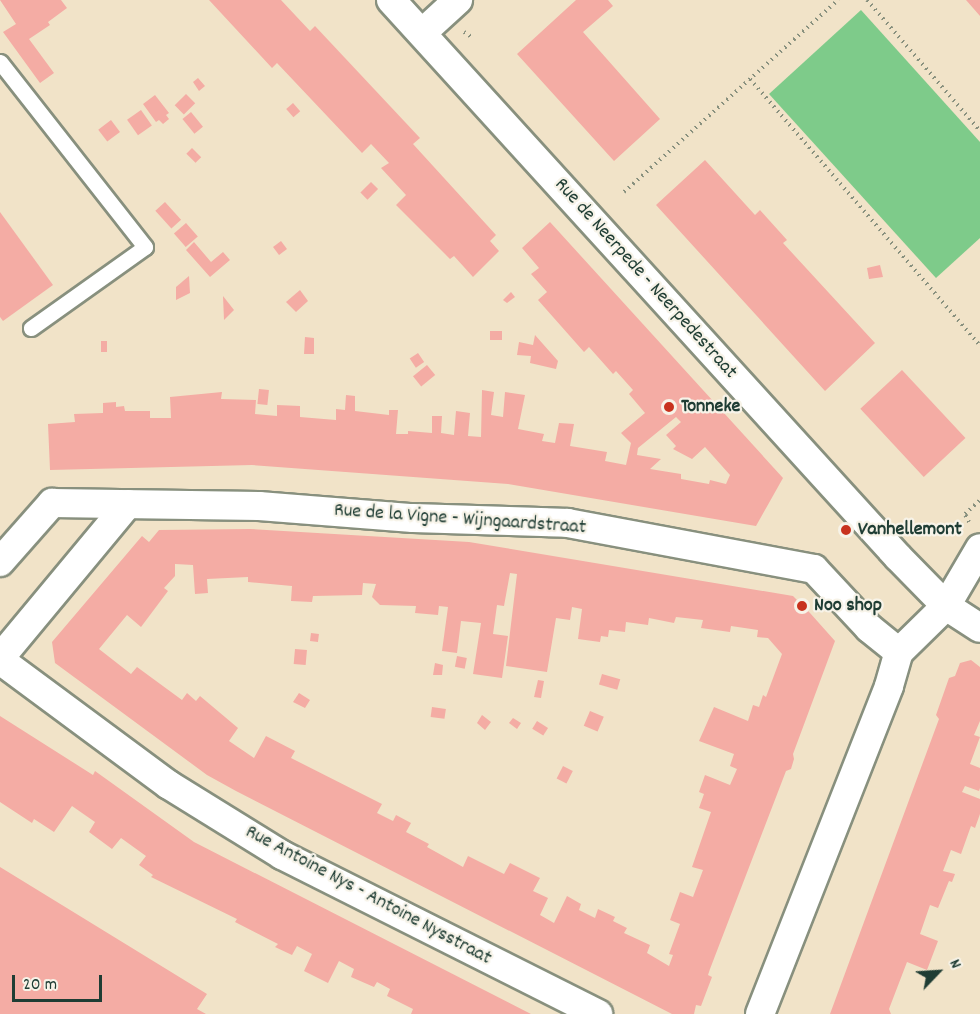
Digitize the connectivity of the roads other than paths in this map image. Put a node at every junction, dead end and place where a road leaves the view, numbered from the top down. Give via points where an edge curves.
1 (391, 0) edge
2 (458, 0) edge
3 (422, 33) junction
4 (0, 62) edge
5 (31, 328) dead end
6 (128, 504) junction
7 (980, 548) edge
8 (0, 562) edge
9 (946, 606) junction
10 (980, 628) edge
11 (899, 652) junction
12 (0, 659) edge
13 (598, 1014) edge
14 (760, 1014) edge

1 - 3 street, Rue de Neerpede - Neerpedestraat
2 - 3 street
3 - 9 street, Rue de Neerpede - Neerpedestraat
4 - 5 lane via 145,248
6 - 8 street, Rue de la Vigne - Wijngaardstraat via 52,502
6 - 11 street, Rue de la Vigne - Wijngaardstraat via 259,506 413,518 568,523 814,569 869,628
6 - 12 street
7 - 9 street
9 - 10 street, Rue de Neerpede - Neerpedestraat
9 - 11 street
11 - 14 street
12 - 13 street, Rue Antoine Nys - Antoine Nysstraat via 169,785 282,855

